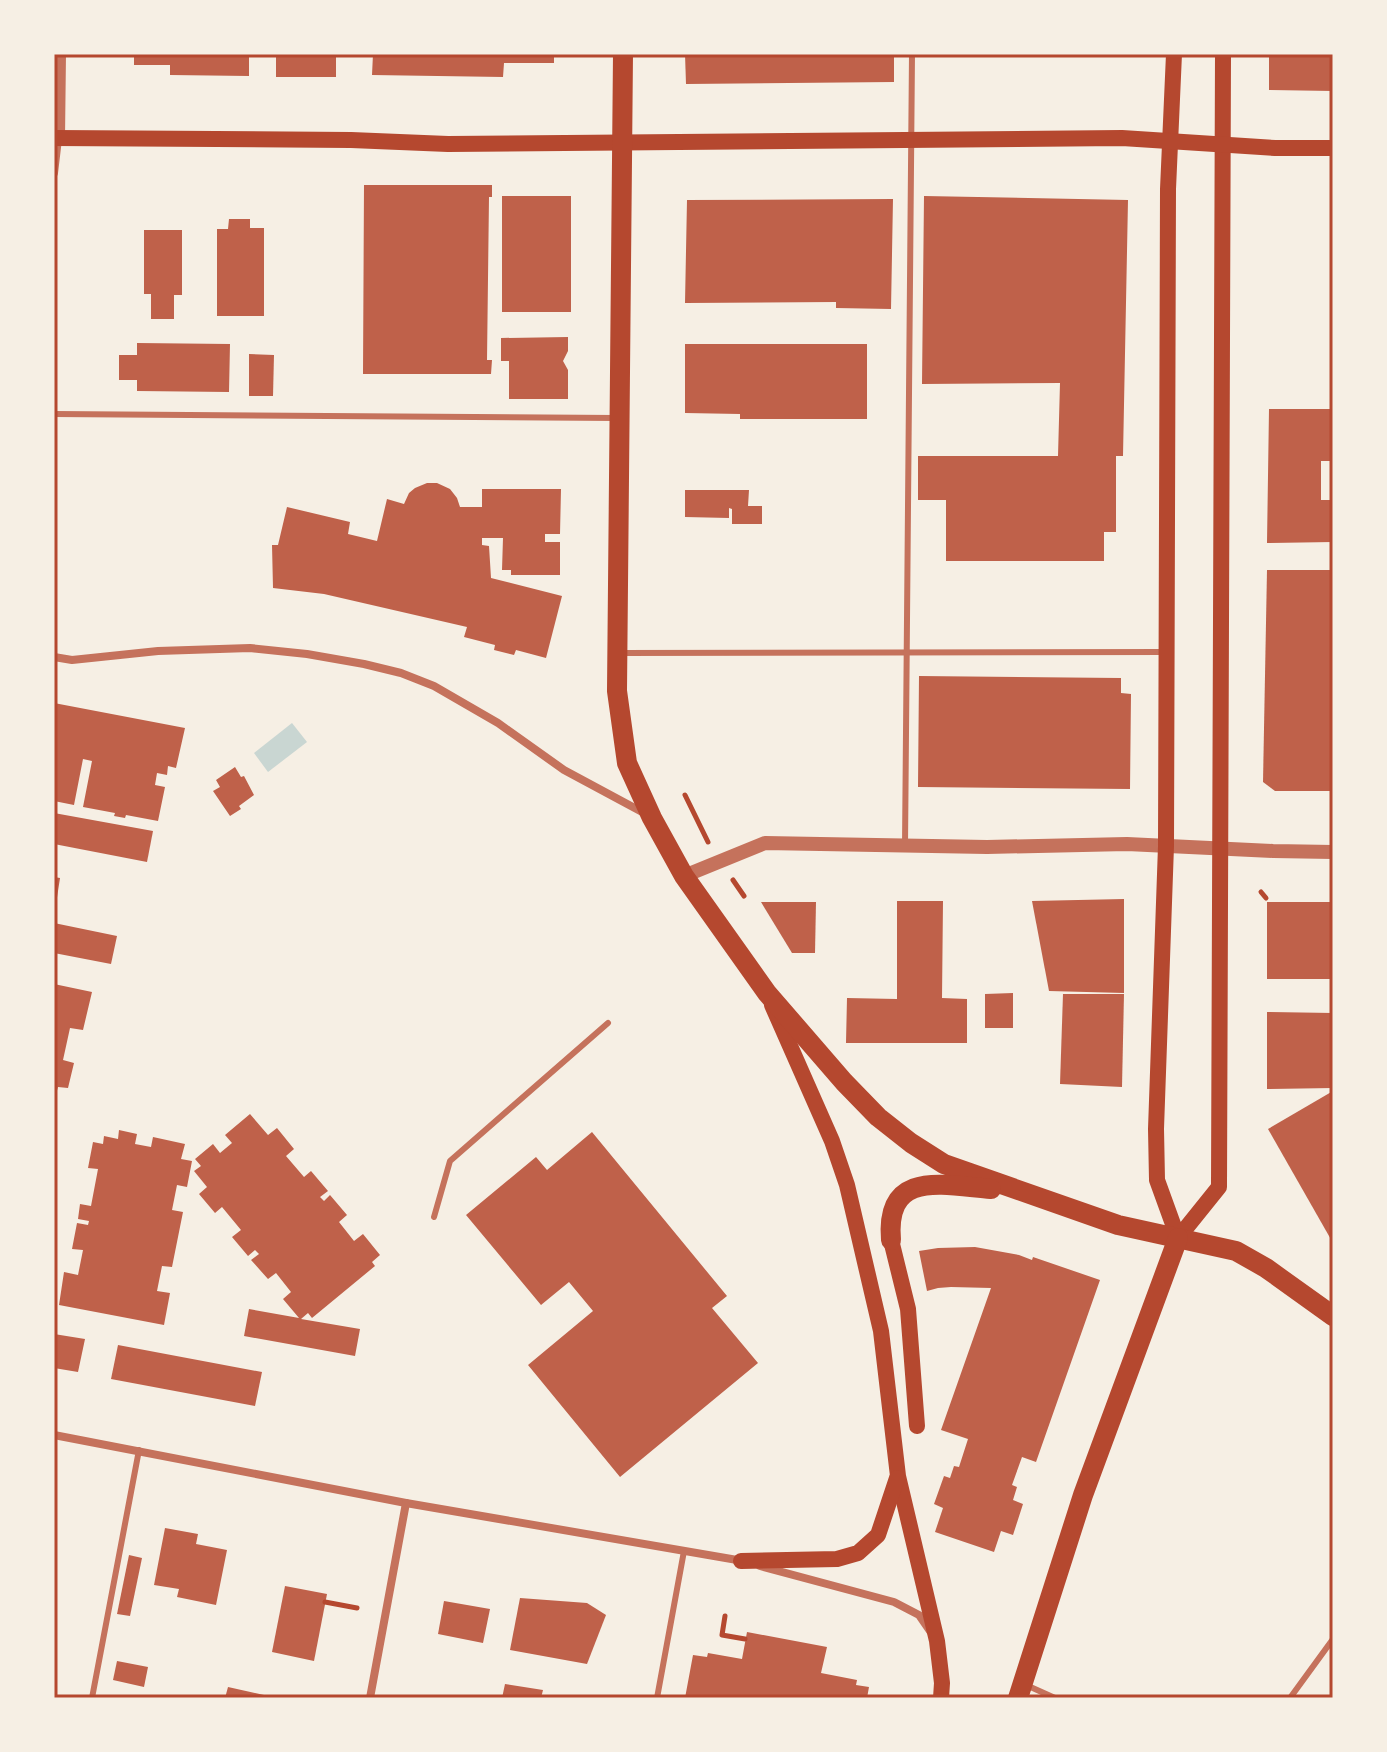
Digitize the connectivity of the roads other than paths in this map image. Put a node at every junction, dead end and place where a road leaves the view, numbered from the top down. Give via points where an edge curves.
1 (59, 54) edge
2 (623, 54) edge
3 (912, 54) edge
4 (1174, 54) edge
5 (1223, 54) edge
6 (56, 138) edge
7 (911, 140) junction
8 (622, 141) junction
9 (1169, 141) junction
10 (1222, 145) junction
11 (1333, 148) edge
12 (54, 173) edge
13 (54, 414) edge
14 (619, 418) junction
15 (907, 652) junction
16 (1166, 652) junction
17 (617, 653) junction
18 (54, 657) edge
19 (652, 818) junction
20 (905, 846) junction
21 (1166, 846) junction
22 (1222, 849) junction
23 (1333, 852) edge
24 (684, 876) junction
25 (767, 993) junction
26 (608, 1023) dead end
27 (1021, 1192) junction
28 (434, 1217) dead end
29 (1178, 1238) junction
30 (891, 1240) joint
31 (1333, 1316) edge
32 (917, 1426) dead end
33 (54, 1435) edge
34 (139, 1450) junction
35 (898, 1476) junction
36 (406, 1503) junction
37 (684, 1551) junction
38 (741, 1561) junction
39 (1333, 1639) edge
40 (937, 1641) junction
41 (1021, 1691) edge
42 (92, 1698) edge
43 (370, 1698) edge
44 (657, 1698) edge
45 (941, 1698) edge
46 (1055, 1698) edge
47 (1290, 1698) edge

1 - 6 street
2 - 8 main road
3 - 7 lane
4 - 9 main road
5 - 10 main road
6 - 8 main road
6 - 12 street
7 - 8 main road
7 - 9 main road
7 - 15 lane
8 - 14 main road
9 - 10 main road
9 - 16 main road
10 - 11 main road
10 - 22 main road
13 - 14 lane
14 - 17 main road
15 - 16 lane
15 - 17 lane
15 - 20 lane
16 - 21 main road
17 - 19 main road via 627,763
18 - 19 street via 250,648 401,673 447,693 564,770
19 - 24 main road
20 - 21 street
20 - 24 street via 765,843
21 - 22 street
21 - 29 main road via 1157,1180
22 - 23 street
22 - 29 main road via 1219,1187
24 - 25 main road
25 - 27 main road via 844,1082 911,1143 944,1164
25 - 35 main road via 847,1185 881,1331
26 - 28 lane via 450,1161
27 - 29 main road via 1118,1225
27 - 30 main road via 914,1187 892,1209
29 - 31 main road via 1236,1251
29 - 41 main road via 1083,1495
30 - 32 main road via 908,1309
33 - 34 street
34 - 36 street
34 - 42 lane
35 - 38 main road via 878,1535 858,1553 837,1559
35 - 40 main road
36 - 37 street
36 - 43 street
37 - 38 street
37 - 44 lane
38 - 40 street via 894,1602 919,1615
39 - 47 lane
40 - 45 main road
41 - 46 lane

